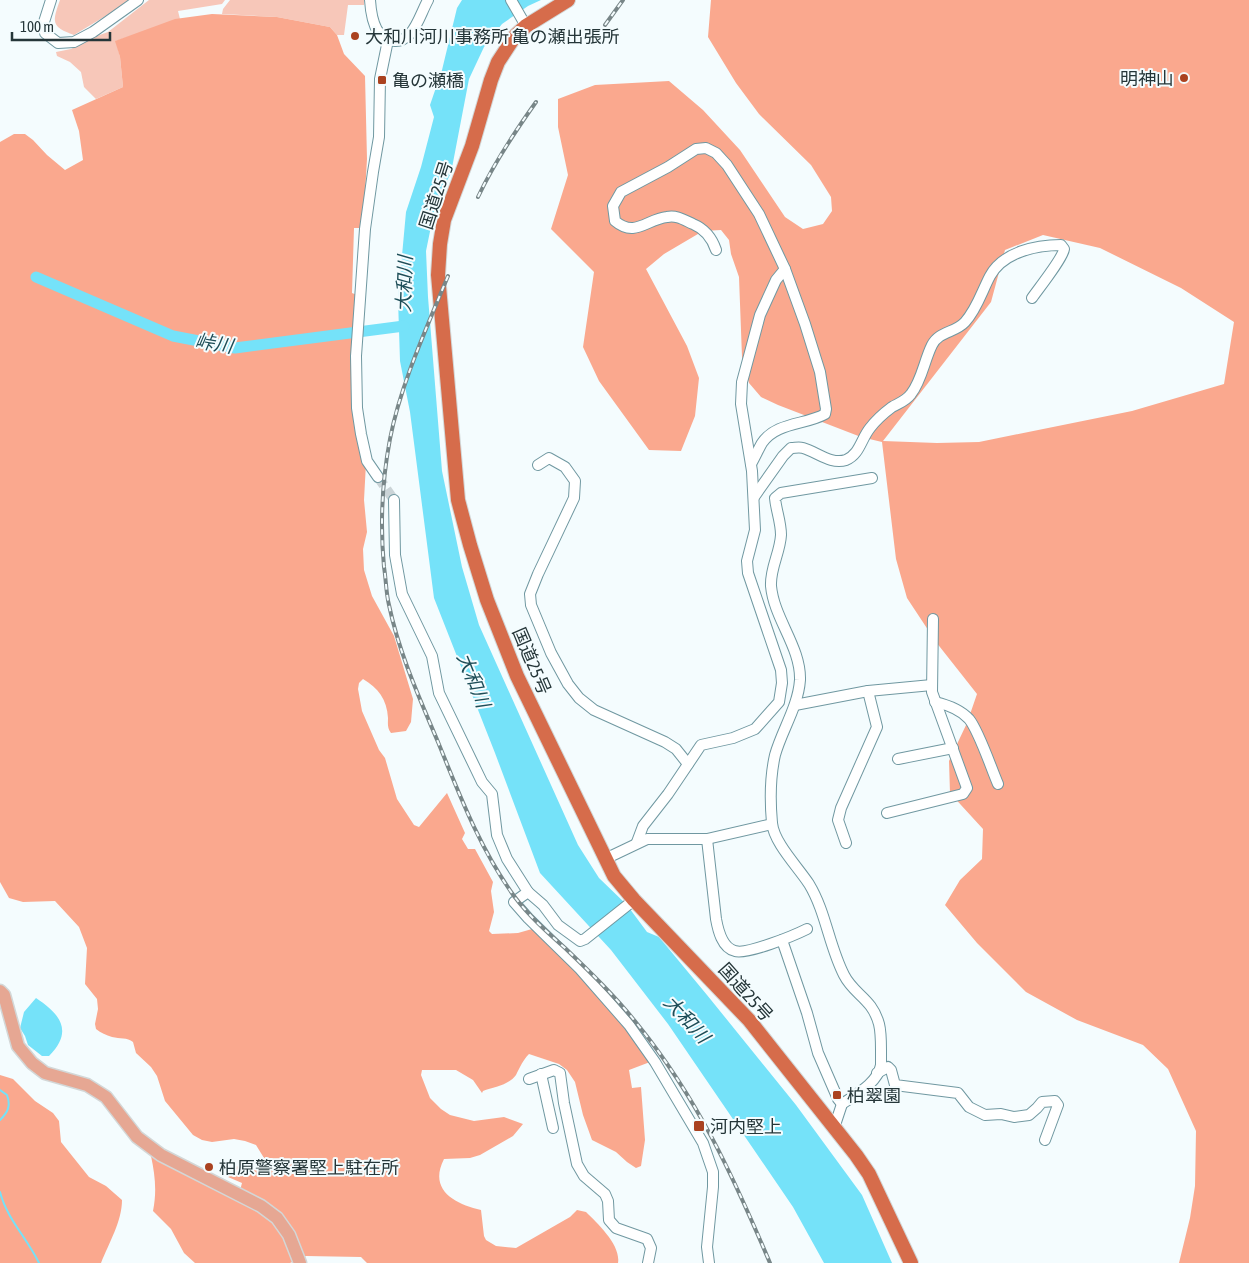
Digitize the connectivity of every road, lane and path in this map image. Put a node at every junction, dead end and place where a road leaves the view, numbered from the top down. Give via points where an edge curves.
1 (51, 0) edge
2 (138, 0) edge
3 (370, 0) edge
4 (428, 0) edge
5 (510, 0) edge
6 (568, 0) edge
7 (524, 23) junction
8 (388, 40) junction
9 (716, 250) dead end
10 (785, 269) junction
11 (1032, 298) dead end
12 (751, 464) junction
13 (538, 465) dead end
14 (378, 477) tunnel mouth
15 (872, 478) dead end
16 (754, 496) junction
17 (394, 500) tunnel mouth
18 (933, 619) dead end
19 (932, 684) junction
20 (868, 692) junction
21 (935, 702) junction
22 (795, 705) junction
23 (953, 748) junction
24 (898, 759) dead end
25 (688, 764) junction
26 (998, 784) dead end
27 (887, 813) dead end
28 (772, 824) junction
29 (707, 839) junction
30 (637, 842) junction
31 (846, 843) dead end
32 (605, 859) junction
33 (528, 892) junction
34 (629, 904) junction
35 (807, 929) dead end
36 (782, 940) junction
37 (0, 991) edge
38 (877, 1073) junction
39 (541, 1074) junction
40 (528, 1079) dead end
41 (842, 1104) junction
42 (553, 1128) dead end
43 (834, 1128) junction
44 (1046, 1140) dead end
45 (300, 1263) edge
46 (648, 1263) edge
47 (709, 1263) edge
48 (911, 1263) edge

1 - 2 street via 44,22 45,33 58,43 74,42 86,36
3 - 8 street via 376,28
4 - 8 street via 408,36 401,40
5 - 7 street
6 - 7 highway, 国道25号
7 - 32 highway, 国道25号 via 498,62 491,80 472,146 444,220 440,244 438,274 453,452 458,500 487,600 517,676
8 - 14 street via 380,79 380,137 365,229 356,356 361,434 367,462
9 - 10 street via 700,227 678,217 668,216 636,228 622,227 615,221 613,206 621,192 631,185 696,149 706,148 727,164 759,214
10 - 12 street via 776,280 760,315 742,382 741,404
10 - 12 street via 820,372 825,414 776,432 762,444
11 - 16 street via 1061,258 1064,249 1060,245 1028,250 1001,264 992,274 972,314 957,329 944,333 932,345 911,394 869,429 855,455 836,462 802,448 792,448
12 - 16 street
13 - 25 street via 549,458 565,468 575,481 574,498 530,594 531,605 551,653 579,698 594,710 664,742
15 - 22 street via 781,493 775,498 781,533 771,586 775,606 798,664 800,679
16 - 25 street via 756,530 747,561 748,574 781,670 779,702 755,729 701,745
17 - 33 street via 395,555 402,594 432,656 439,693 482,782 492,794 497,834 507,859
18 - 19 street
19 - 20 street
19 - 21 street
20 - 22 street
20 - 31 street via 878,727 841,808 838,820
21 - 23 street
21 - 26 street via 949,705 970,720
22 - 28 street via 776,754 771,782
23 - 24 street
23 - 27 street via 967,788 962,794
25 - 30 street via 643,826
28 - 29 street
28 - 38 street via 787,854 818,900 845,976 873,1009 881,1039 881,1066
29 - 30 street via 647,839
29 - 36 street via 718,931 726,945 742,951
30 - 32 street
32 - 34 highway, 国道25号
33 - 34 street via 558,924 580,941
33 - 47 street via 514,902 630,1025 704,1143 713,1172 707,1247
34 - 43 highway, 国道25号 via 749,1020
35 - 36 street
36 - 41 street via 818,1053
37 - 45 main road via 18,1046 32,1063 45,1073 87,1085 106,1097 137,1137 161,1155 261,1206 277,1218 289,1235
38 - 41 street via 874,1080
38 - 44 street via 888,1067 895,1085 958,1093 969,1107 985,1115 1014,1117 1029,1114 1042,1102 1055,1101 1058,1105
39 - 40 street
39 - 42 street
39 - 46 street via 554,1070 560,1073 577,1164 584,1176 605,1194 610,1220 616,1228 647,1239 652,1248
41 - 43 street
43 - 48 highway, 国道25号 via 869,1174

